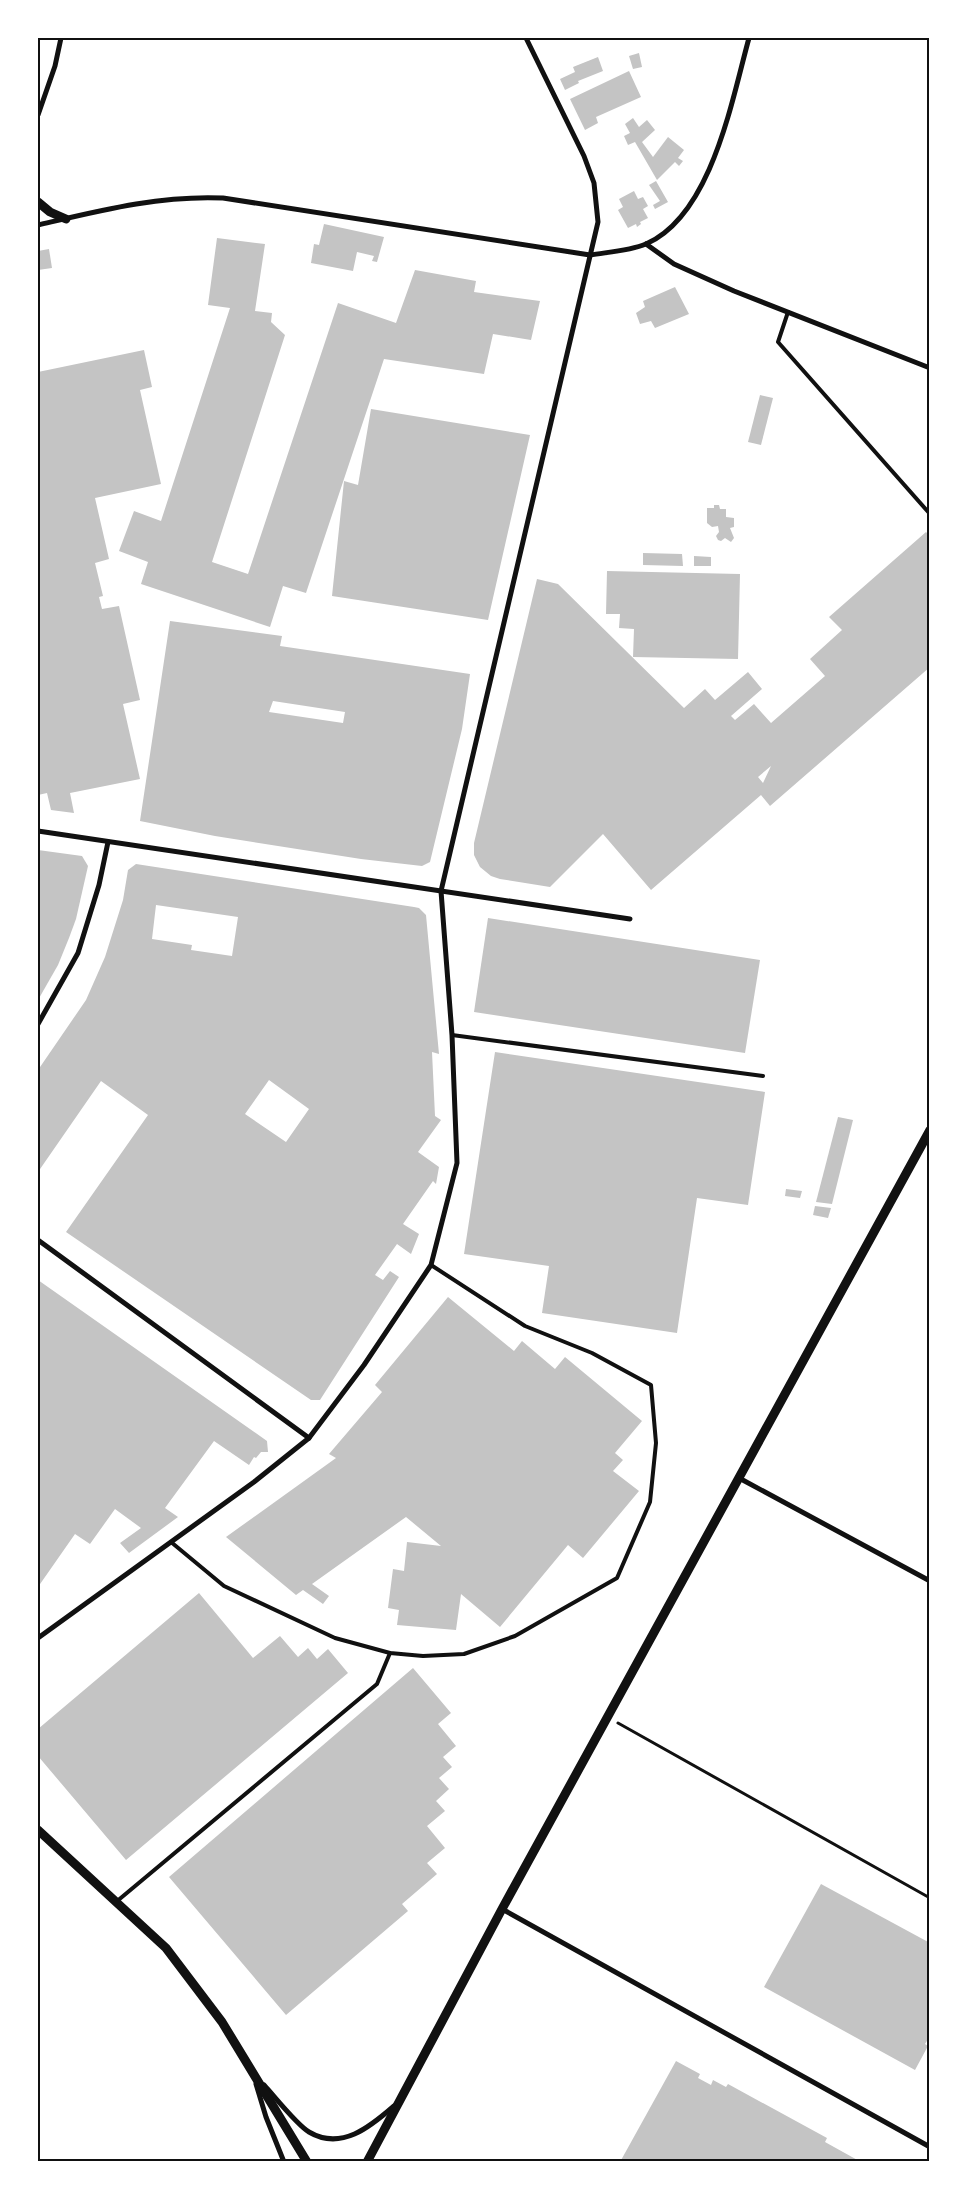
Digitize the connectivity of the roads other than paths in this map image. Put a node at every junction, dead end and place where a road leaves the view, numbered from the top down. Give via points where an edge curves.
1 (62, 38) edge
2 (526, 38) edge
3 (749, 38) edge
4 (38, 115) edge
5 (38, 202) edge
6 (66, 219) junction
7 (38, 225) edge
8 (646, 244) junction
9 (590, 255) junction
10 (788, 312) junction
11 (930, 368) edge
12 (930, 514) edge
13 (38, 831) edge
14 (108, 842) junction
15 (441, 891) junction
16 (630, 919) dead end
17 (38, 1024) edge
18 (452, 1035) junction
19 (763, 1076) dead end
20 (930, 1130) edge
21 (38, 1240) edge
22 (431, 1266) junction
23 (309, 1438) junction
24 (739, 1478) junction
25 (171, 1542) junction
26 (930, 1581) edge
27 (38, 1638) edge
28 (390, 1654) junction
29 (38, 1830) edge
30 (116, 1902) junction
31 (502, 1909) junction
32 (253, 2074) junction
33 (399, 2102) junction
34 (930, 2147) edge
35 (284, 2162) edge
36 (307, 2162) edge
37 (367, 2162) edge

1 - 4 street
2 - 9 street via 594,183 598,222
3 - 8 street via 716,157 672,226
5 - 6 street
6 - 7 street
6 - 9 street via 158,200 190,196 223,198
8 - 9 street
8 - 10 street via 674,264
9 - 15 street
10 - 11 street
10 - 12 lane via 778,342
13 - 14 street
14 - 15 street
14 - 17 street via 99,886 78,953
15 - 16 street
15 - 18 street
18 - 19 lane
18 - 22 street via 458,1164
20 - 24 street
21 - 23 street
22 - 23 street via 364,1365
22 - 28 lane via 525,1326 592,1353 651,1384 656,1443 650,1502 616,1578 604,1587 515,1636 464,1654
23 - 25 street
24 - 26 street
24 - 31 street
25 - 27 street
25 - 28 lane via 224,1586 335,1638
28 - 30 lane via 377,1684
29 - 30 street
30 - 32 street via 166,1948 222,2022
31 - 33 street
31 - 34 street
32 - 33 street via 308,2132 326,2139 347,2138 370,2127
32 - 35 street
32 - 36 street
33 - 37 street

